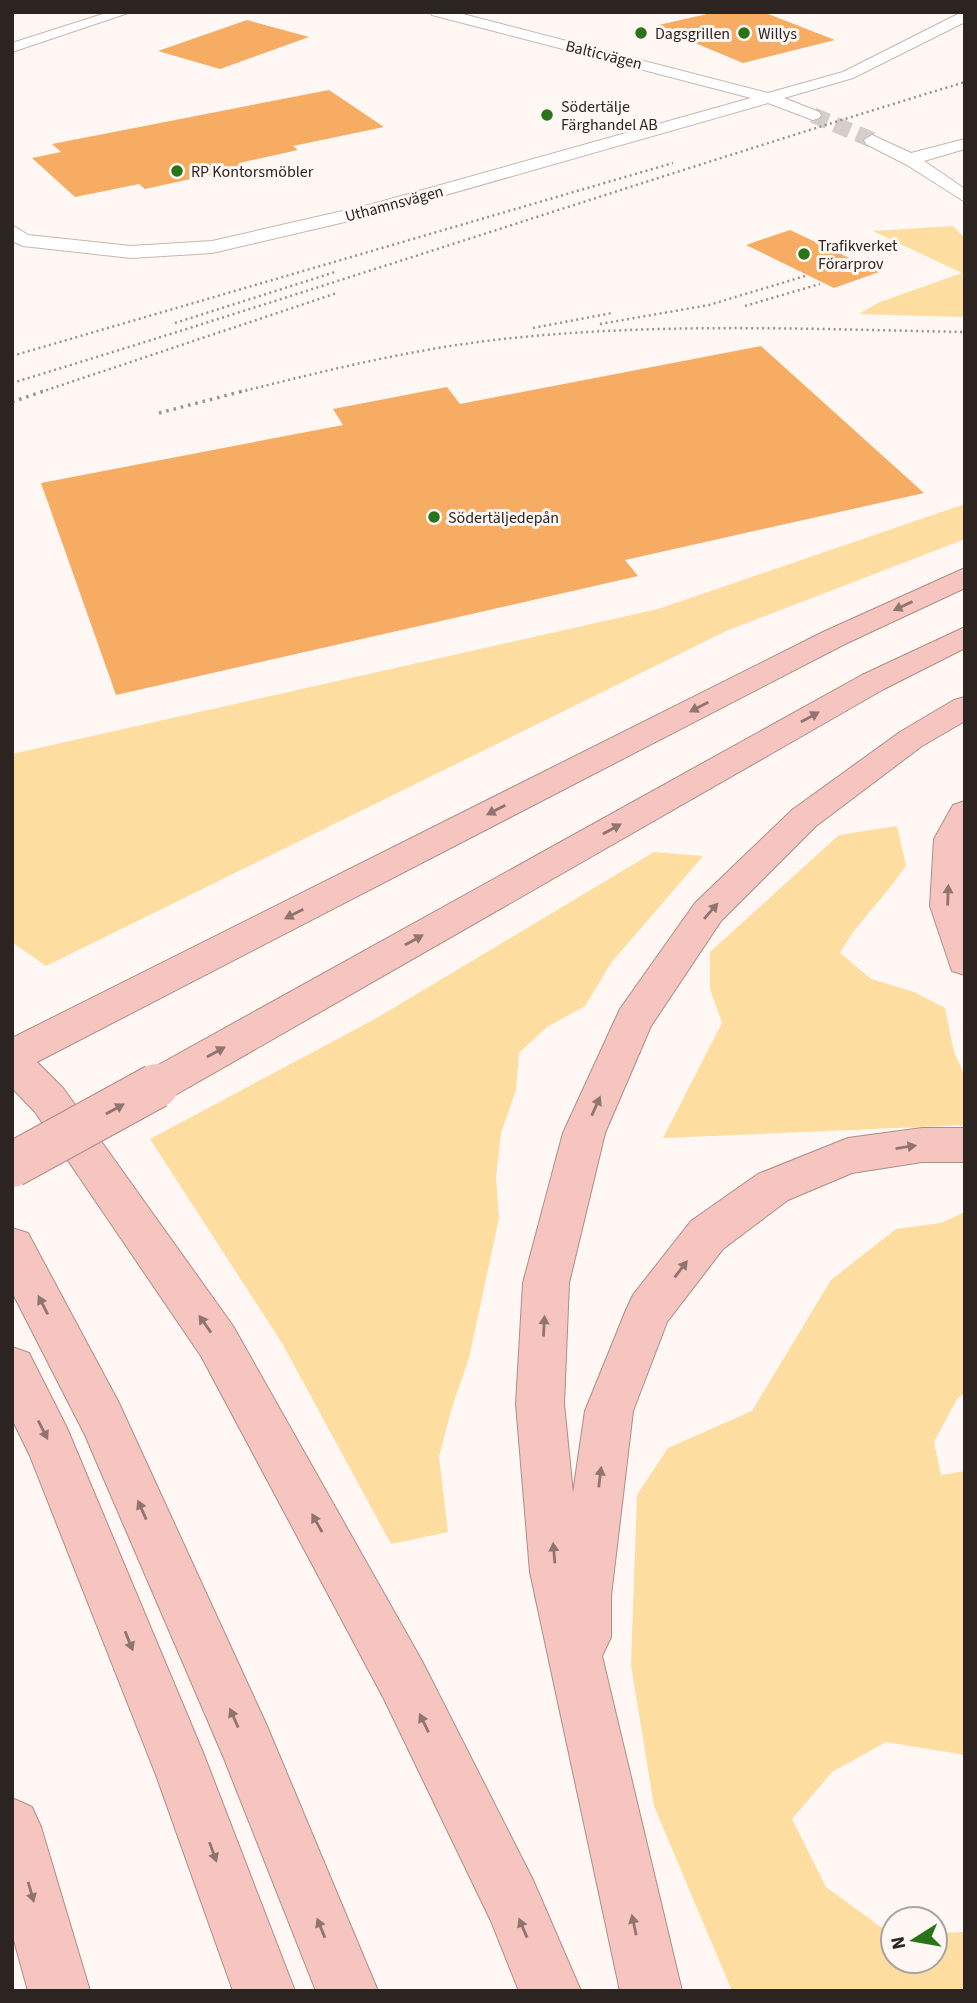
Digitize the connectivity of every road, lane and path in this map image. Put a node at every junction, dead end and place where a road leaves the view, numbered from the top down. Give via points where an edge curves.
1 (124, 12) edge
2 (437, 12) edge
3 (921, 16) dead end
4 (965, 16) edge
5 (946, 26) junction
6 (12, 48) edge
7 (770, 99) junction
8 (813, 115) tunnel mouth
9 (872, 140) tunnel mouth
10 (965, 144) edge
11 (910, 159) junction
12 (965, 197) edge
13 (16, 238) edge
14 (965, 577) edge
15 (965, 636) edge
16 (965, 707) edge
17 (965, 813) edge
18 (965, 961) edge
19 (90, 1011) junction
20 (12, 1035) edge
21 (12, 1056) edge
22 (12, 1062) edge
23 (965, 1144) edge
24 (12, 1165) edge
25 (12, 1247) edge
26 (12, 1369) edge
27 (583, 1691) junction
28 (12, 1827) edge
29 (59, 1991) edge
30 (264, 1991) edge
31 (347, 1991) edge
32 (550, 1991) edge
33 (651, 1991) edge

1 - 6 street
2 - 7 street, Balticvägen
3 - 5 street
4 - 5 street, Uthamnsvägen
5 - 7 street, Uthamnsvägen via 848,75
7 - 8 street, Balticvägen
7 - 13 street, Uthamnsvägen via 373,210 212,247 131,252
9 - 11 street
10 - 11 street
11 - 12 street
14 -> 19 highway via 834,638 180,972
24 -> 15 highway, bridge via 873,682
27 -> 16 highway via 556,1572 540,1404 546,1283 584,1133 634,1020 708,912 804,818 911,739
18 -> 17 highway via 948,906 951,839
19 - 20 highway
19 - 21 highway
32 -> 22 highway via 512,1901 403,1680 217,1341 49,1100
27 -> 23 highway via 584,1596 608,1411 649,1310 706,1236 773,1187 848,1156
31 -> 25 highway via 247,1746 102,1419
26 -> 30 highway via 50,1444
33 -> 27 highway
28 -> 29 highway

